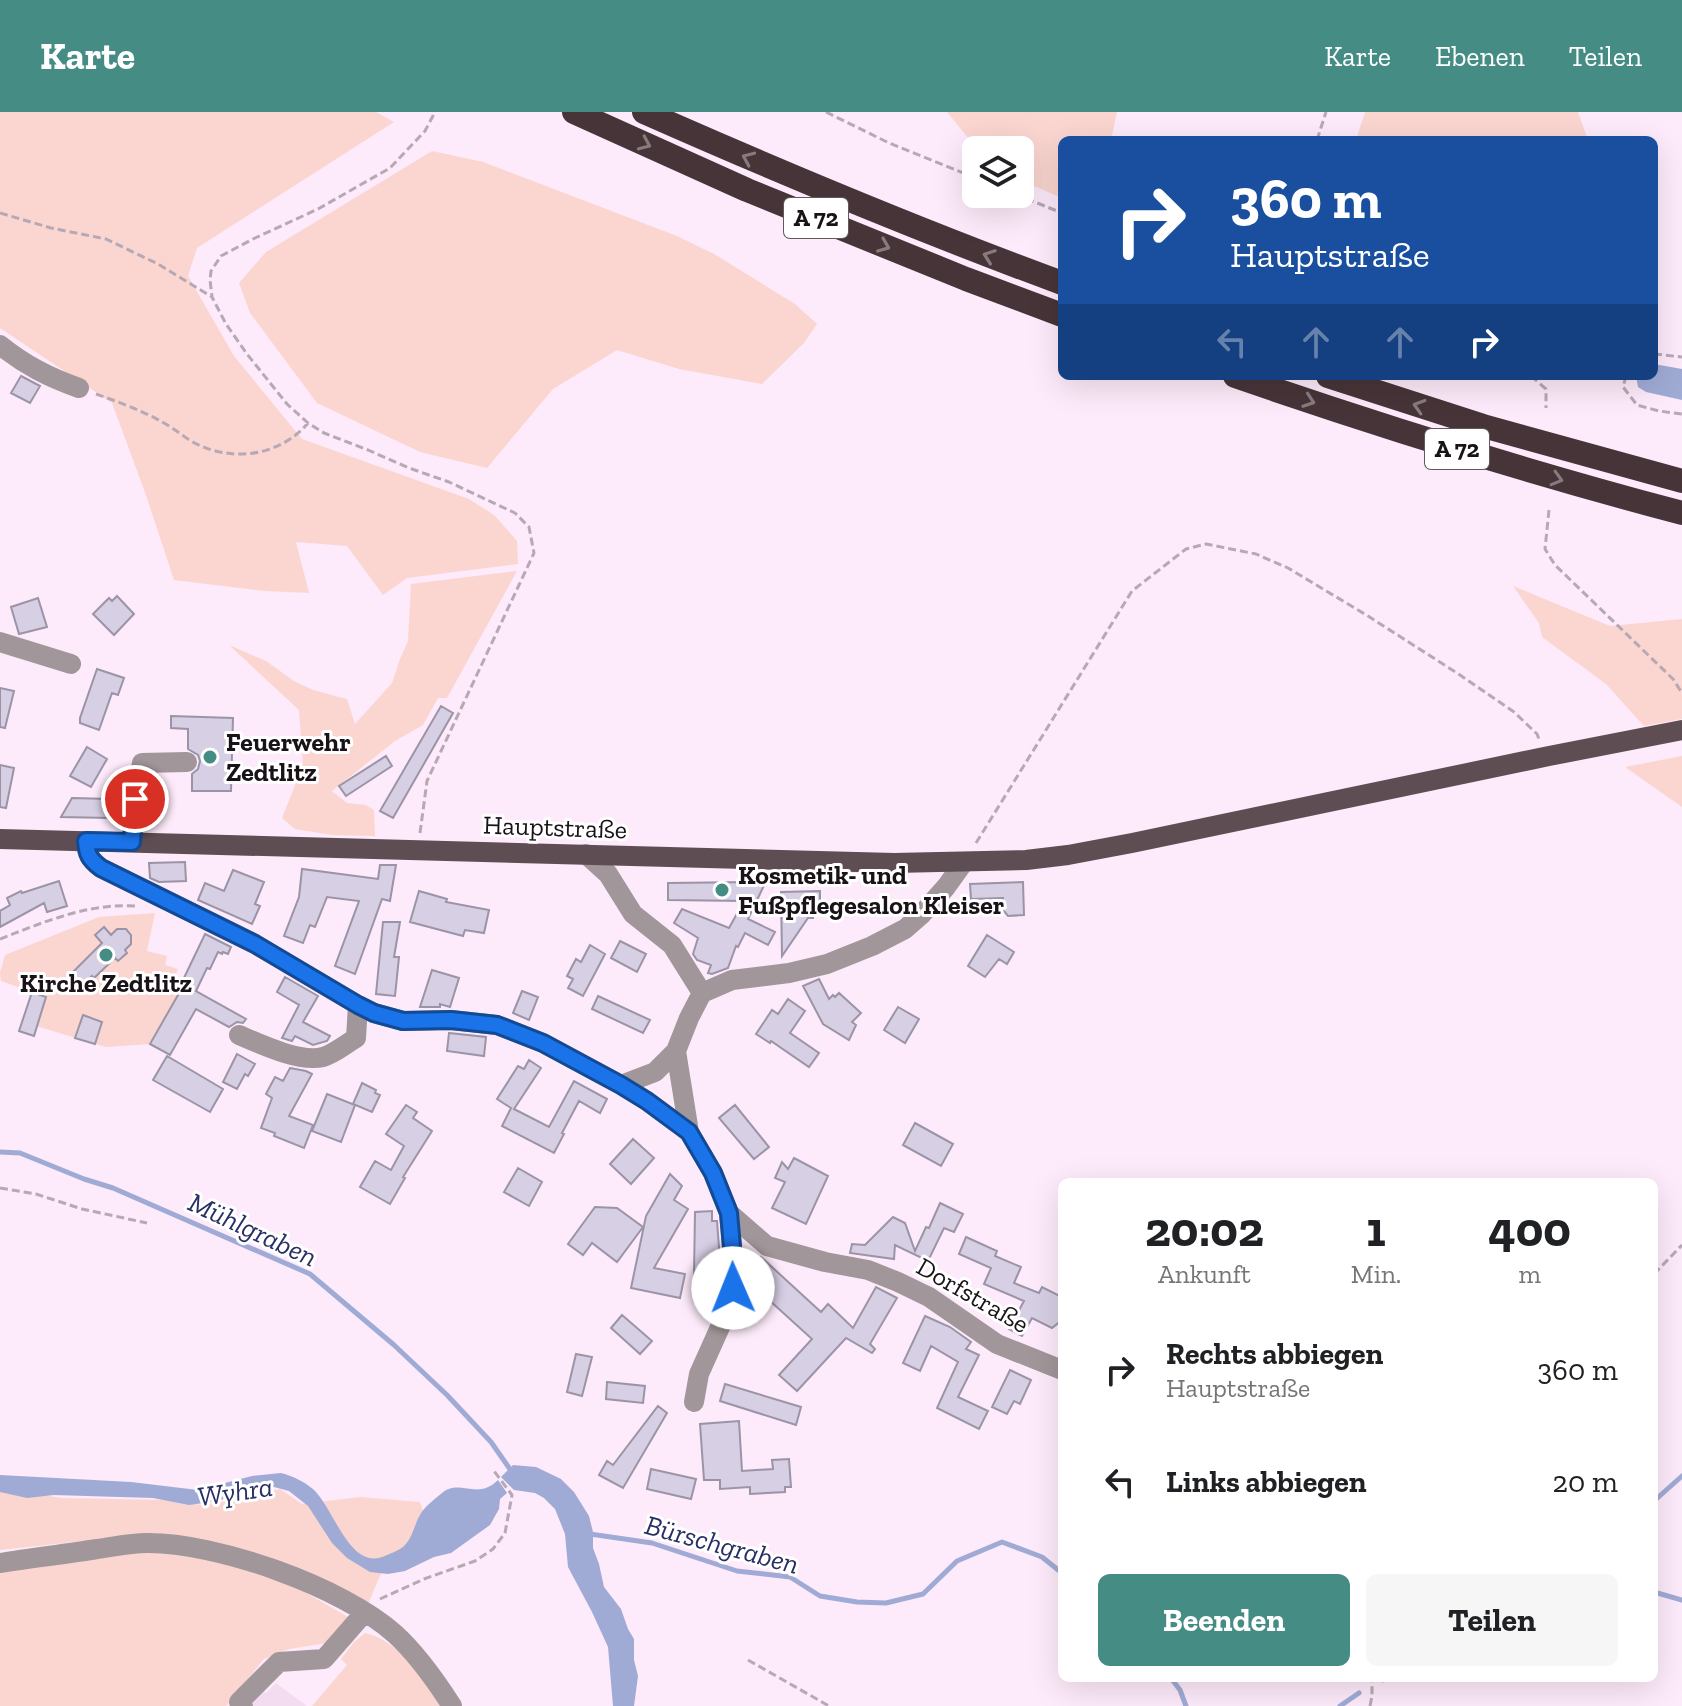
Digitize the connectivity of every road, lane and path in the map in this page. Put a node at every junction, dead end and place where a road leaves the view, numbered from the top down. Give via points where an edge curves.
1 (435, 112) edge
2 (574, 112) edge
3 (644, 112) edge
4 (826, 112) edge
5 (1326, 112) edge
6 (1318, 136) edge
7 (962, 172) edge
8 (1034, 202) edge
9 (1058, 211) edge
10 (0, 213) edge
11 (1058, 282) edge
12 (212, 297) junction
13 (1058, 314) edge
14 (0, 345) edge
15 (1658, 354) edge
16 (1682, 357) edge
17 (1247, 380) edge
18 (1340, 380) edge
19 (1536, 380) edge
20 (1625, 380) edge
21 (79, 388) joint
22 (1546, 408) dead end
23 (1682, 414) edge
24 (308, 423) junction
25 (1682, 481) edge
26 (1549, 510) dead end
27 (1682, 513) edge
28 (0, 642) edge
29 (71, 664) dead end
30 (1682, 693) edge
31 (1682, 730) edge
32 (1549, 756) junction
33 (187, 762) dead end
34 (122, 780) dead end
35 (0, 839) edge
36 (86, 841) junction
37 (128, 842) junction
38 (417, 849) junction
39 (586, 854) junction
40 (964, 862) junction
41 (153, 893) junction
42 (0, 939) edge
43 (702, 993) junction
44 (358, 1005) junction
45 (389, 1017) junction
46 (239, 1035) dead end
47 (356, 1038) junction
48 (676, 1051) junction
49 (621, 1085) junction
50 (689, 1132) junction
51 (0, 1188) edge
52 (729, 1213) junction
53 (147, 1223) dead end
54 (1682, 1245) edge
55 (1658, 1270) edge
56 (1058, 1368) edge
57 (694, 1402) dead end
58 (494, 1471) dead end
59 (0, 1563) edge
60 (368, 1614) junction
61 (748, 1660) dead end
62 (1372, 1682) edge
63 (243, 1706) edge
64 (452, 1706) edge
65 (829, 1706) edge
66 (1370, 1706) edge

1 - 12 path via 425,131 390,168 221,256 211,271
2 -> 13 highway, A 72 via 747,190
11 -> 3 highway, A 72 via 755,162
4 - 7 path
5 - 6 path
8 - 9 path
10 - 12 path via 106,239
12 - 24 path via 258,370
14 - 21 street via 22,363
15 - 16 path
17 -> 27 highway, A 72 via 1474,455
25 -> 18 highway, A 72
19 - 22 path via 1546,389
20 - 23 path via 1623,387 1637,405
21 - 24 path via 226,454 256,453 285,443
24 - 38 path via 481,496 515,513 529,527 534,553 427,781
26 - 30 path via 1545,549 1555,565
28 - 29 street
31 - 32 main road, Hauptstraße
32 - 40 main road, Hauptstraße via 1068,855
32 - 40 path via 1537,734 1514,712 1368,616 1266,558 1206,544 1186,549 1132,591
33 - 37 street via 142,763
34 - 37 street
35 - 36 main road, Hauptstraße
36 - 37 main road, Hauptstraße
36 - 41 street, Dorfstraße via 91,861
37 - 38 main road, Hauptstraße
38 - 39 main road, Hauptstraße
39 - 40 main road, Hauptstraße
39 - 43 street via 608,874 633,914 672,945
40 - 43 street via 913,922 872,946 827,964 732,980
41 - 42 path via 140,906 101,906
41 - 44 street, Dorfstraße via 255,944
43 - 48 street
44 - 45 street, Dorfstraße
44 - 47 street
45 - 47 street
45 - 49 street, Dorfstraße via 497,1025
46 - 47 street via 275,1050 322,1057
48 - 49 street via 655,1072
48 - 50 street, Dorfstraße
49 - 50 street, Dorfstraße
50 - 52 street, Dorfstraße
51 - 53 path
52 - 56 street, Dorfstraße via 767,1246 898,1282 997,1344
52 - 57 street, Dorfstraße via 735,1281 699,1374
54 - 55 path
58 - 60 path via 512,1495 505,1533 493,1549 379,1599
59 - 60 street via 145,1543 198,1548 252,1561
60 - 63 street via 324,1659 279,1662 239,1702
60 - 64 street via 395,1634
61 - 65 path
62 - 66 path

